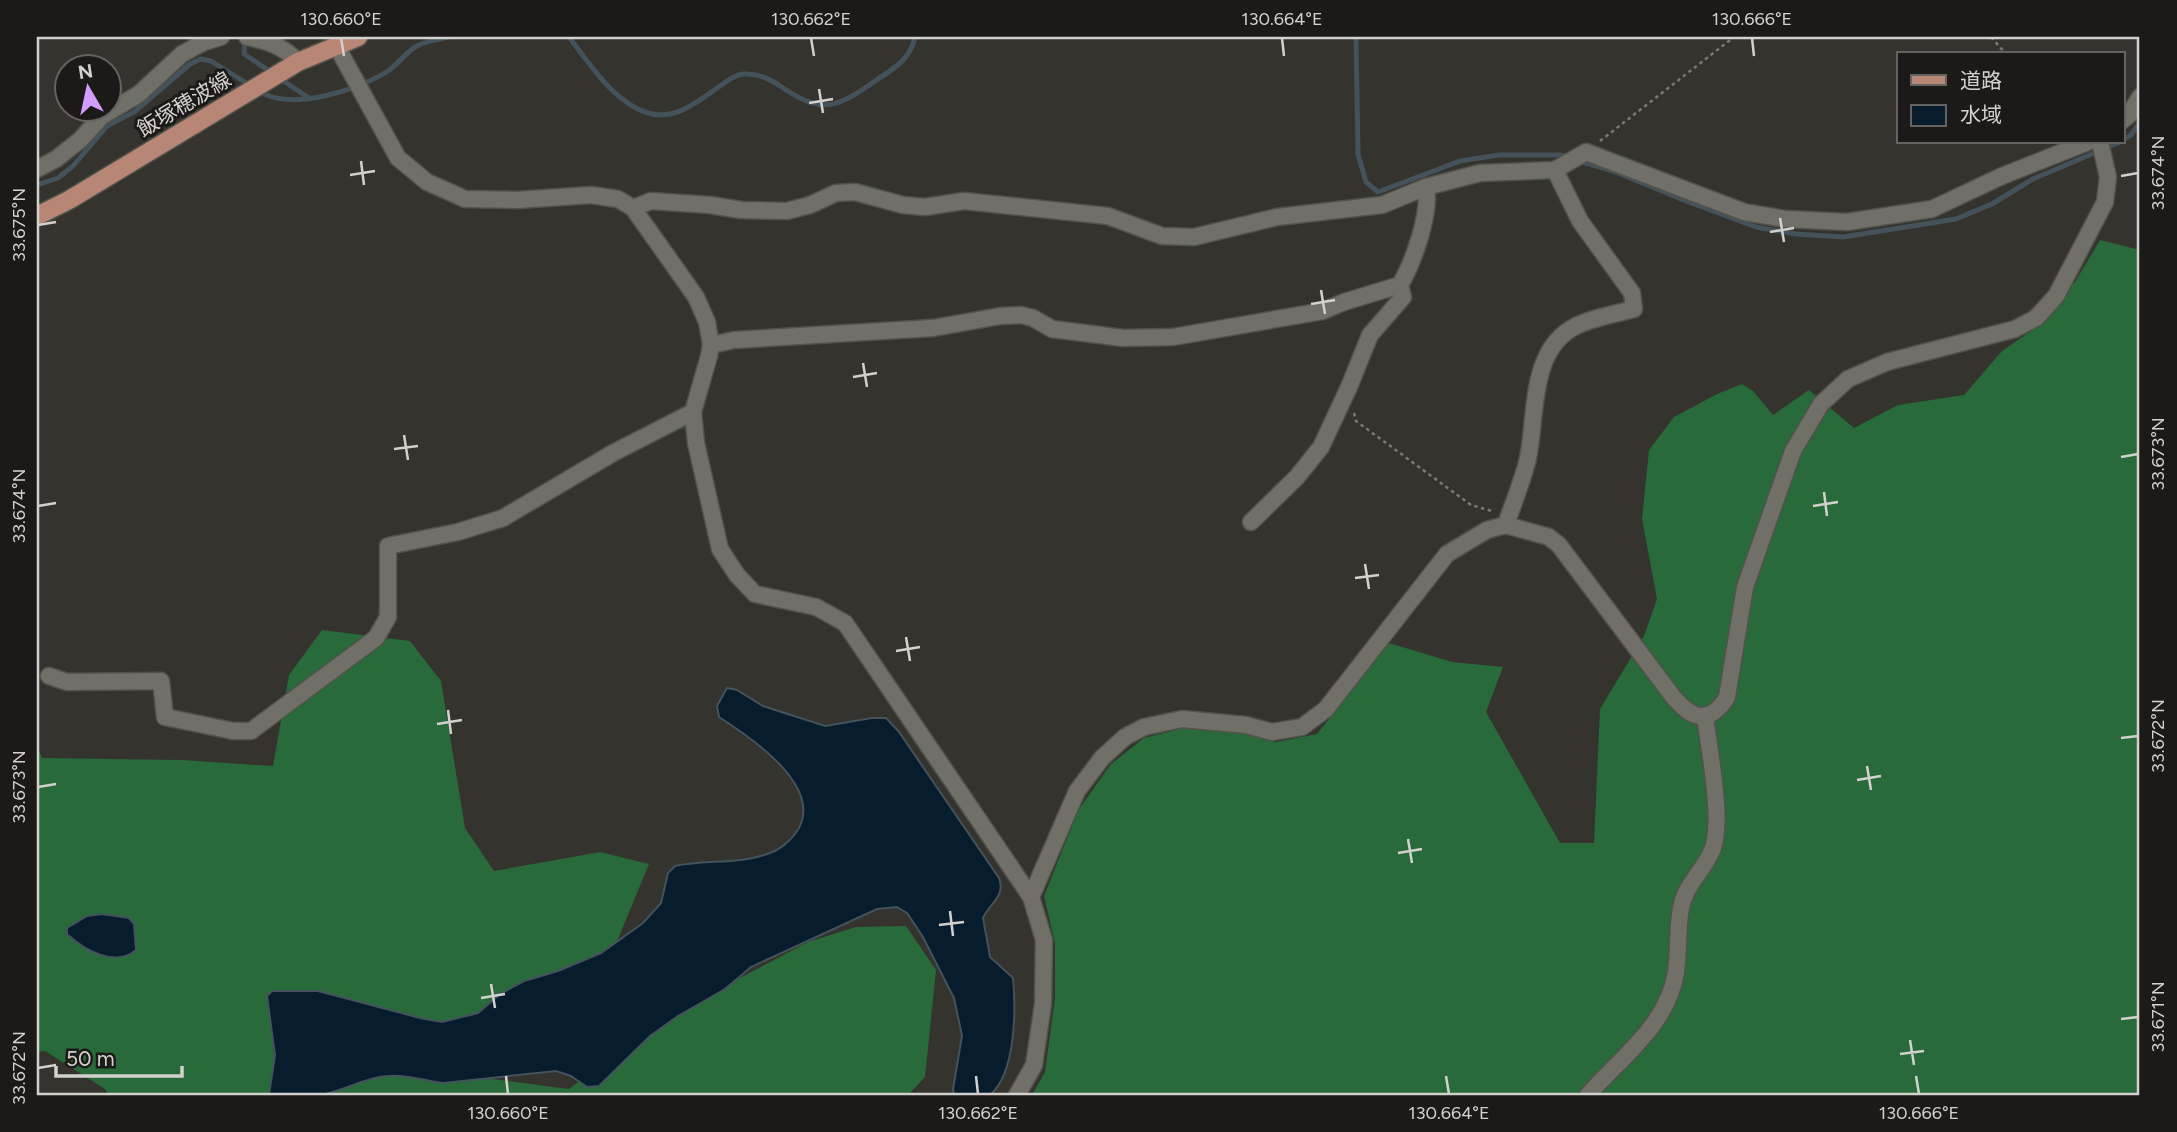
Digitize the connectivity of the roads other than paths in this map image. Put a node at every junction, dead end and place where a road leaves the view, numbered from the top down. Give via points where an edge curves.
1 (220, 37) edge
2 (247, 37) edge
3 (358, 37) edge
4 (336, 45) junction
5 (298, 62) junction
6 (2140, 97) edge
7 (2124, 119) edge
8 (2094, 144) edge
9 (2098, 144) edge
10 (1558, 168) junction
11 (37, 169) edge
12 (1426, 187) junction
13 (633, 208) junction
14 (37, 216) edge
15 (1400, 285) junction
16 (711, 345) junction
17 (693, 412) junction
18 (1508, 520) junction
19 (1251, 522) dead end
20 (49, 676) dead end
21 (1706, 716) junction
22 (1031, 897) junction
23 (1017, 1095) edge
24 (1588, 1095) edge

1 - 11 street via 182,54 139,94 102,116 80,140
2 - 5 street via 269,41
3 - 4 main road, 飯塚穂波線
4 - 5 main road, 飯塚穂波線
4 - 13 street via 398,158 427,182 465,199 591,195 618,199
5 - 14 main road, 飯塚穂波線
6 - 7 street
8 - 10 street via 2002,176 1932,209 1847,222 1744,212 1583,153
9 - 21 street via 2106,161 2105,201 2056,296 2036,318 2015,329 1886,362 1848,379 1821,404 1793,452 1745,587 1727,697 1719,710
10 - 12 street via 1480,173
10 - 18 street via 1580,221 1632,293 1634,309 1576,326 1557,341 1543,363 1528,459
12 - 13 street via 1382,205 1277,218 1194,237 1162,236 1108,216 964,201 903,205 855,192 836,193 787,211 651,201
12 - 15 street via 1418,245
13 - 16 street via 696,297
15 - 16 street via 1323,311 1173,337 1123,338 1052,329 1021,315 933,328
15 - 19 street via 1403,297 1370,335 1321,447
16 - 17 street
17 - 20 street via 612,453 503,518 388,546 388,617 376,638 251,731 165,717 161,681 67,682
17 - 22 street via 720,549 737,575 755,594 816,607 845,624
18 - 21 street via 1559,545 1674,698 1691,714
18 - 22 street via 1447,554 1326,709 1303,727 1272,732 1246,724 1182,719 1144,727 1125,737 1077,791
21 - 24 street via 1718,829 1713,850 1686,889 1676,974 1663,1009 1645,1036
22 - 23 street via 1044,940 1044,1004 1034,1065

